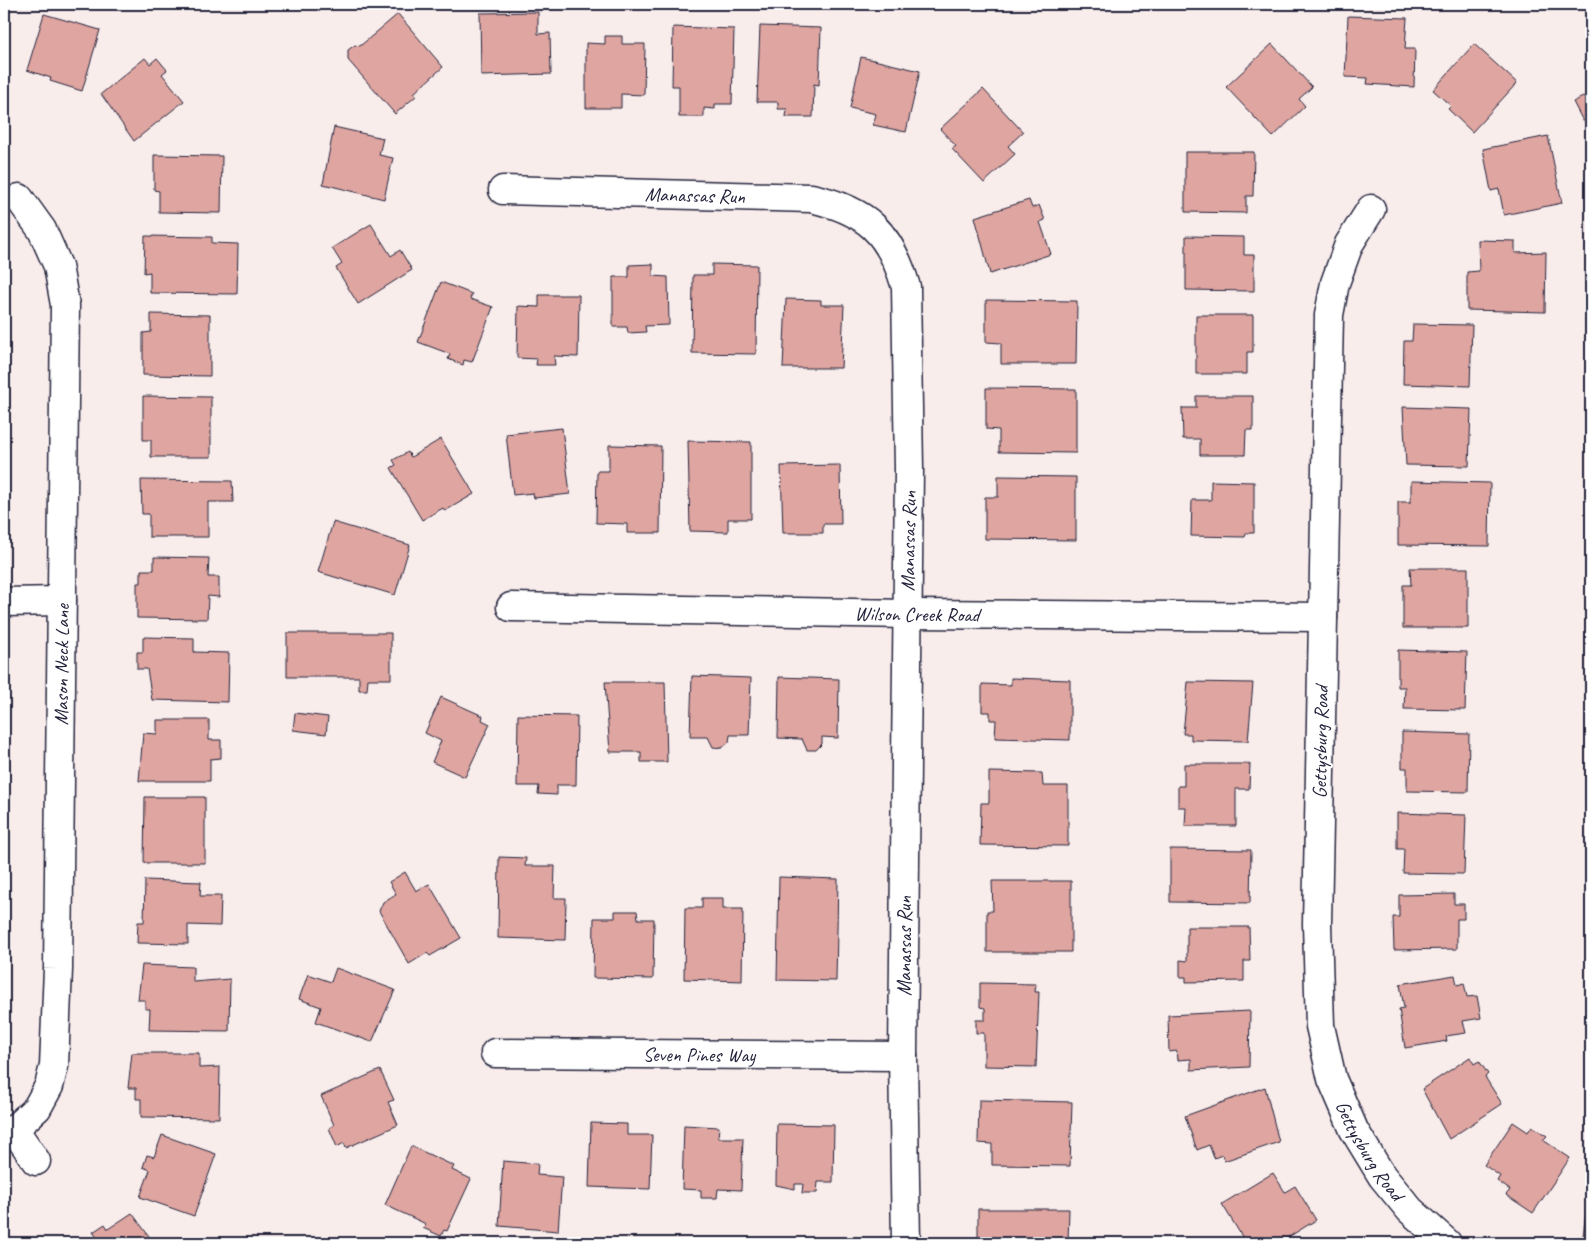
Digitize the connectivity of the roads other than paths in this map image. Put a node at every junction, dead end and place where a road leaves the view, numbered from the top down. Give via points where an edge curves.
1 (503, 190) dead end
2 (19, 198) dead end
3 (1371, 209) dead end
4 (62, 601) junction
5 (4, 602) edge
6 (511, 608) dead end
7 (907, 614) junction
8 (1323, 617) junction
9 (495, 1053) dead end
10 (903, 1056) junction
11 (9, 1131) edge
12 (36, 1161) dead end
13 (906, 1243) edge
14 (1447, 1243) edge

1 - 7 street, Manassas Run via 811,198 834,203 862,216 884,237 899,263 906,286
2 - 4 street, Mason Neck Lane via 42,230 58,266 65,305
3 - 8 street, Gettysburg Road via 1349,244 1335,283 1329,315
4 - 5 street
4 - 11 street, Mason Neck Lane via 54,1066 49,1086 37,1108
6 - 7 street, Wilson Creek Road
7 - 8 street, Wilson Creek Road
7 - 10 street, Manassas Run
8 - 14 street, Gettysburg Road via 1317,924 1320,1026 1332,1079 1354,1130 1382,1176 1404,1204
9 - 10 street, Seven Pines Way
10 - 13 street, Manassas Run
11 - 12 street, Mason Neck Lane

